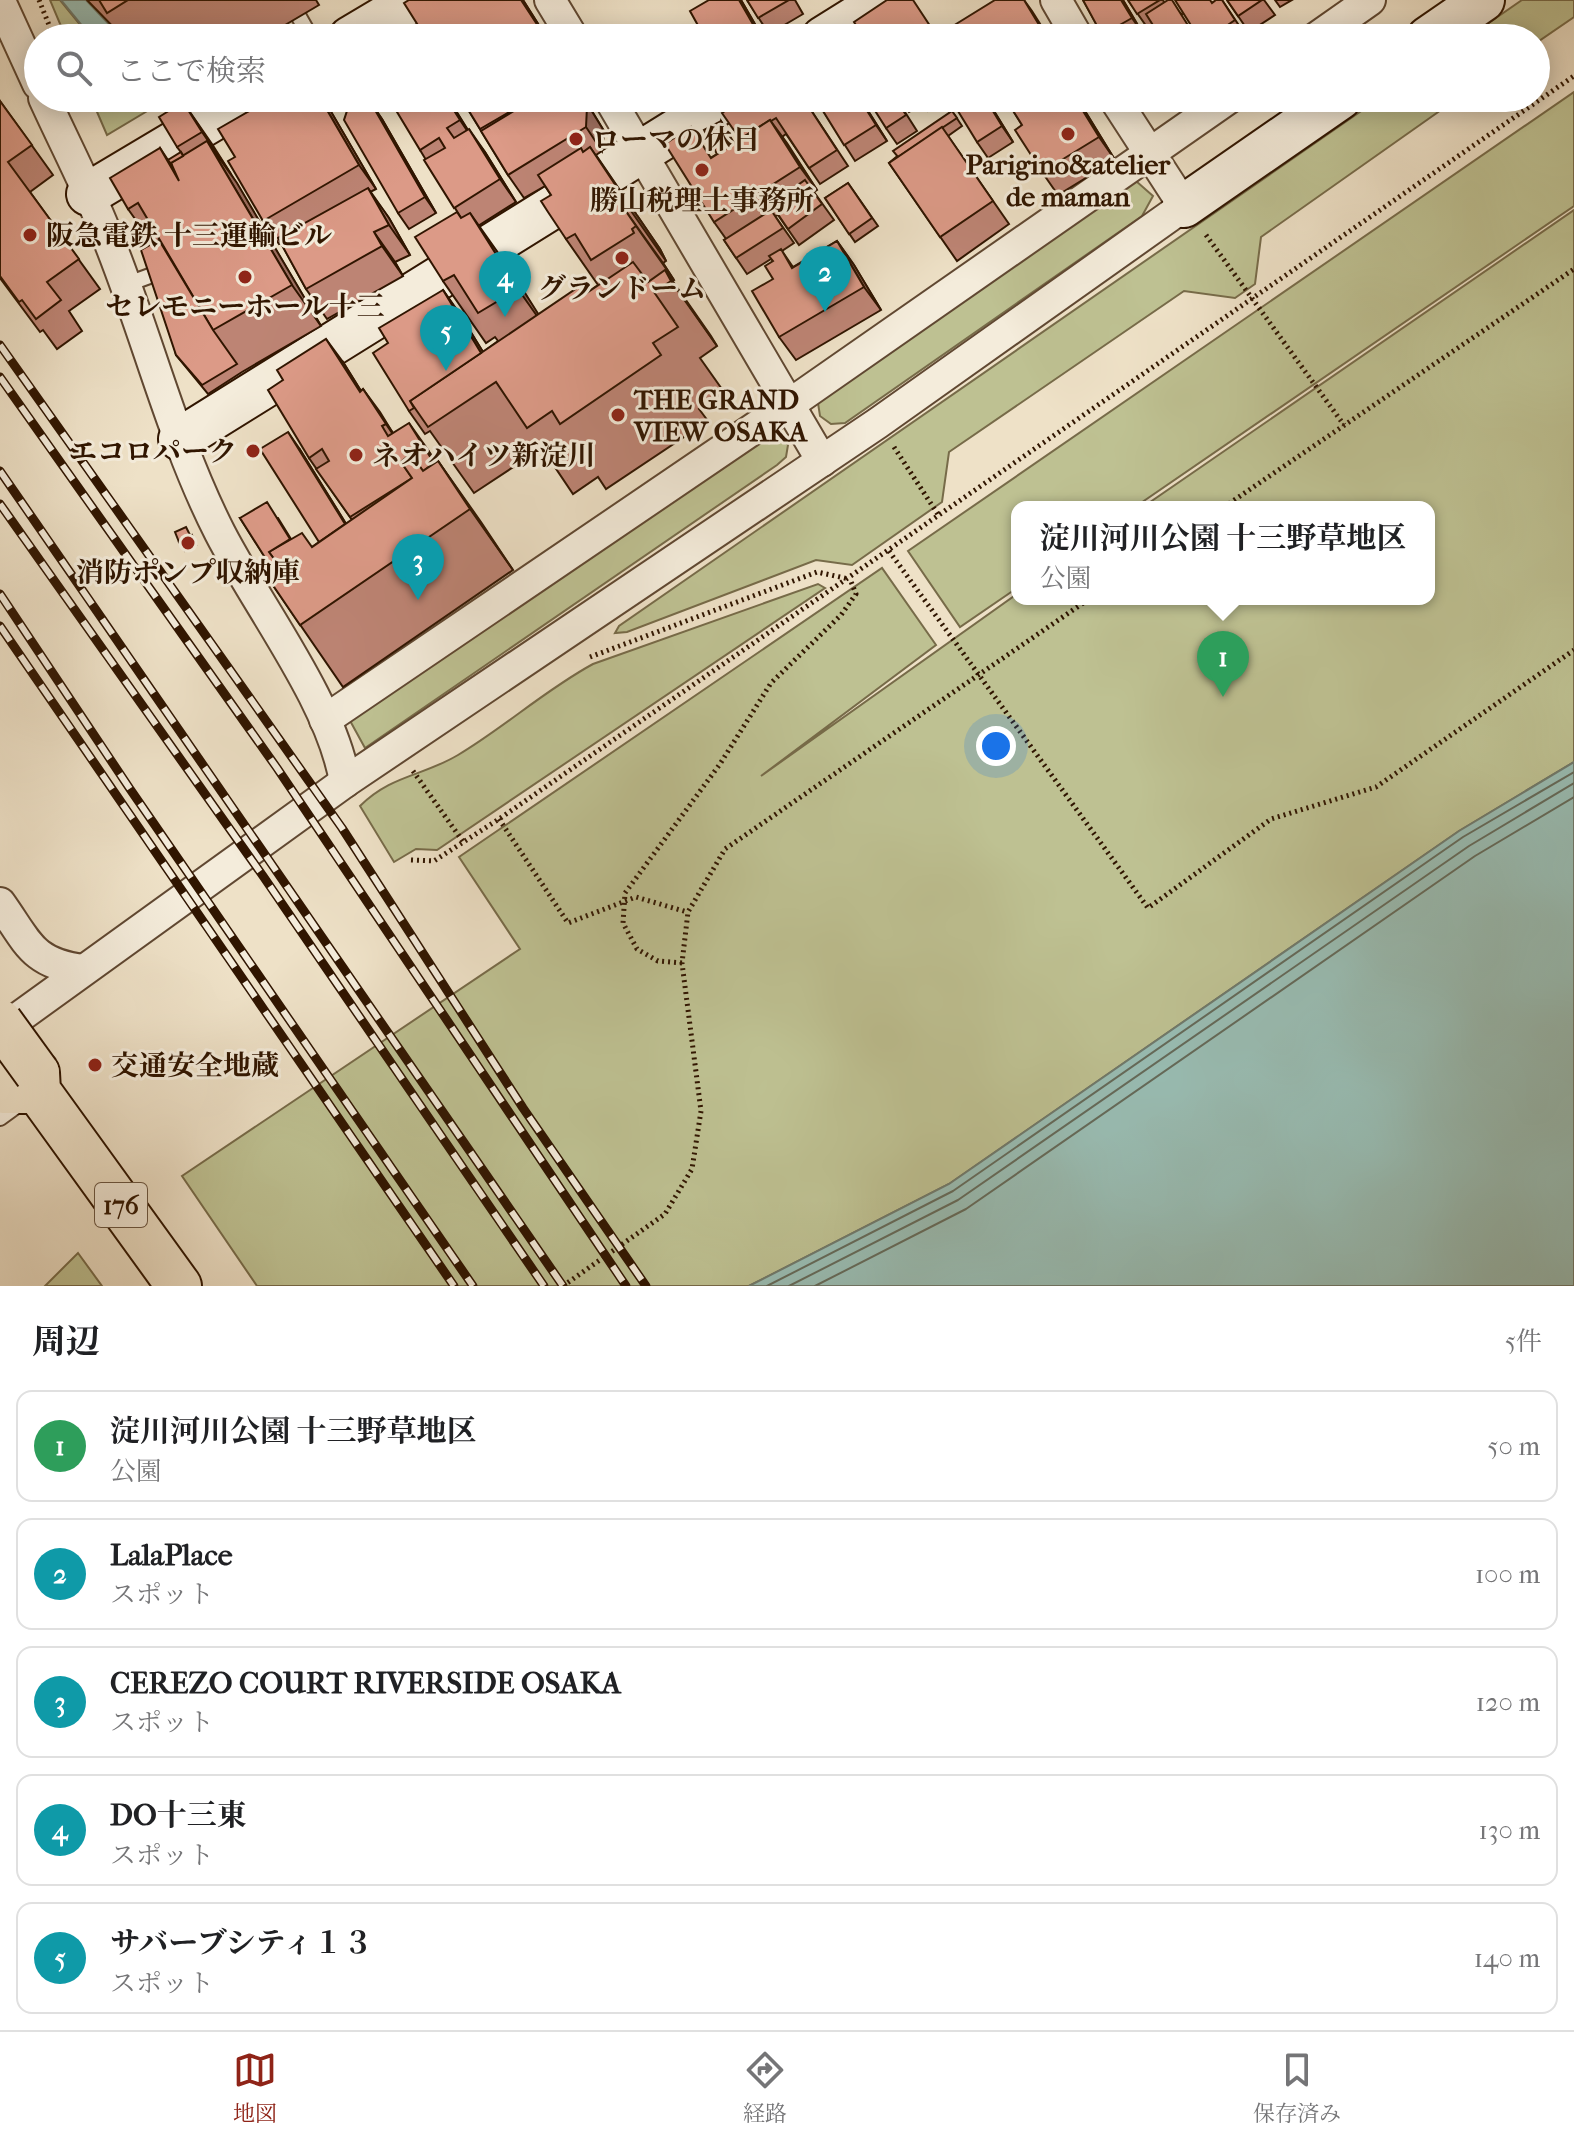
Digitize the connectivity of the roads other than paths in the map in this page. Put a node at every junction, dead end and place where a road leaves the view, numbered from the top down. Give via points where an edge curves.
1 (414, 0) edge
2 (550, 0) edge
3 (884, 0) edge
4 (1056, 0) edge
5 (1370, 0) edge
6 (1483, 0) edge
7 (0, 1) edge
8 (299, 17) dead end
9 (303, 24) edge
10 (374, 24) edge
11 (565, 24) edge
12 (845, 24) edge
13 (1070, 24) edge
14 (1336, 24) edge
15 (1448, 24) edge
16 (24, 53) edge
17 (50, 112) edge
18 (226, 112) edge
19 (618, 112) edge
20 (706, 112) edge
21 (1122, 112) edge
22 (1209, 112) edge
23 (1322, 112) edge
24 (642, 152) junction
25 (1148, 155) junction
26 (88, 194) junction
27 (1191, 215) junction
28 (175, 283) edge
29 (125, 285) junction
30 (790, 404) junction
31 (180, 439) junction
32 (822, 461) junction
33 (325, 720) junction
34 (345, 782) junction
35 (0, 903) edge
36 (83, 970) junction
37 (0, 1022) edge
38 (0, 1031) edge
39 (16, 1091) edge
40 (179, 1286) edge

1 - 10 street
2 - 11 street
3 - 12 street
4 - 13 street
5 - 14 street
6 - 15 street
7 - 16 street
8 - 9 lane
17 - 26 street
18 - 26 street
19 - 24 street
20 - 24 street
21 - 25 street
22 - 25 street
23 - 27 street
24 - 30 street
24 - 31 street via 240,393
25 - 27 street
25 - 30 street
26 - 29 street
27 - 32 street
28 - 29 lane via 167,270
29 - 31 street
30 - 32 street
30 - 33 street
31 - 33 street via 219,532
32 - 34 street
33 - 34 street
34 - 36 street
35 - 36 street via 37,955 51,965
36 - 38 street
37 - 39 highway, 176, bridge
39 - 40 highway, 176 via 64,1125

